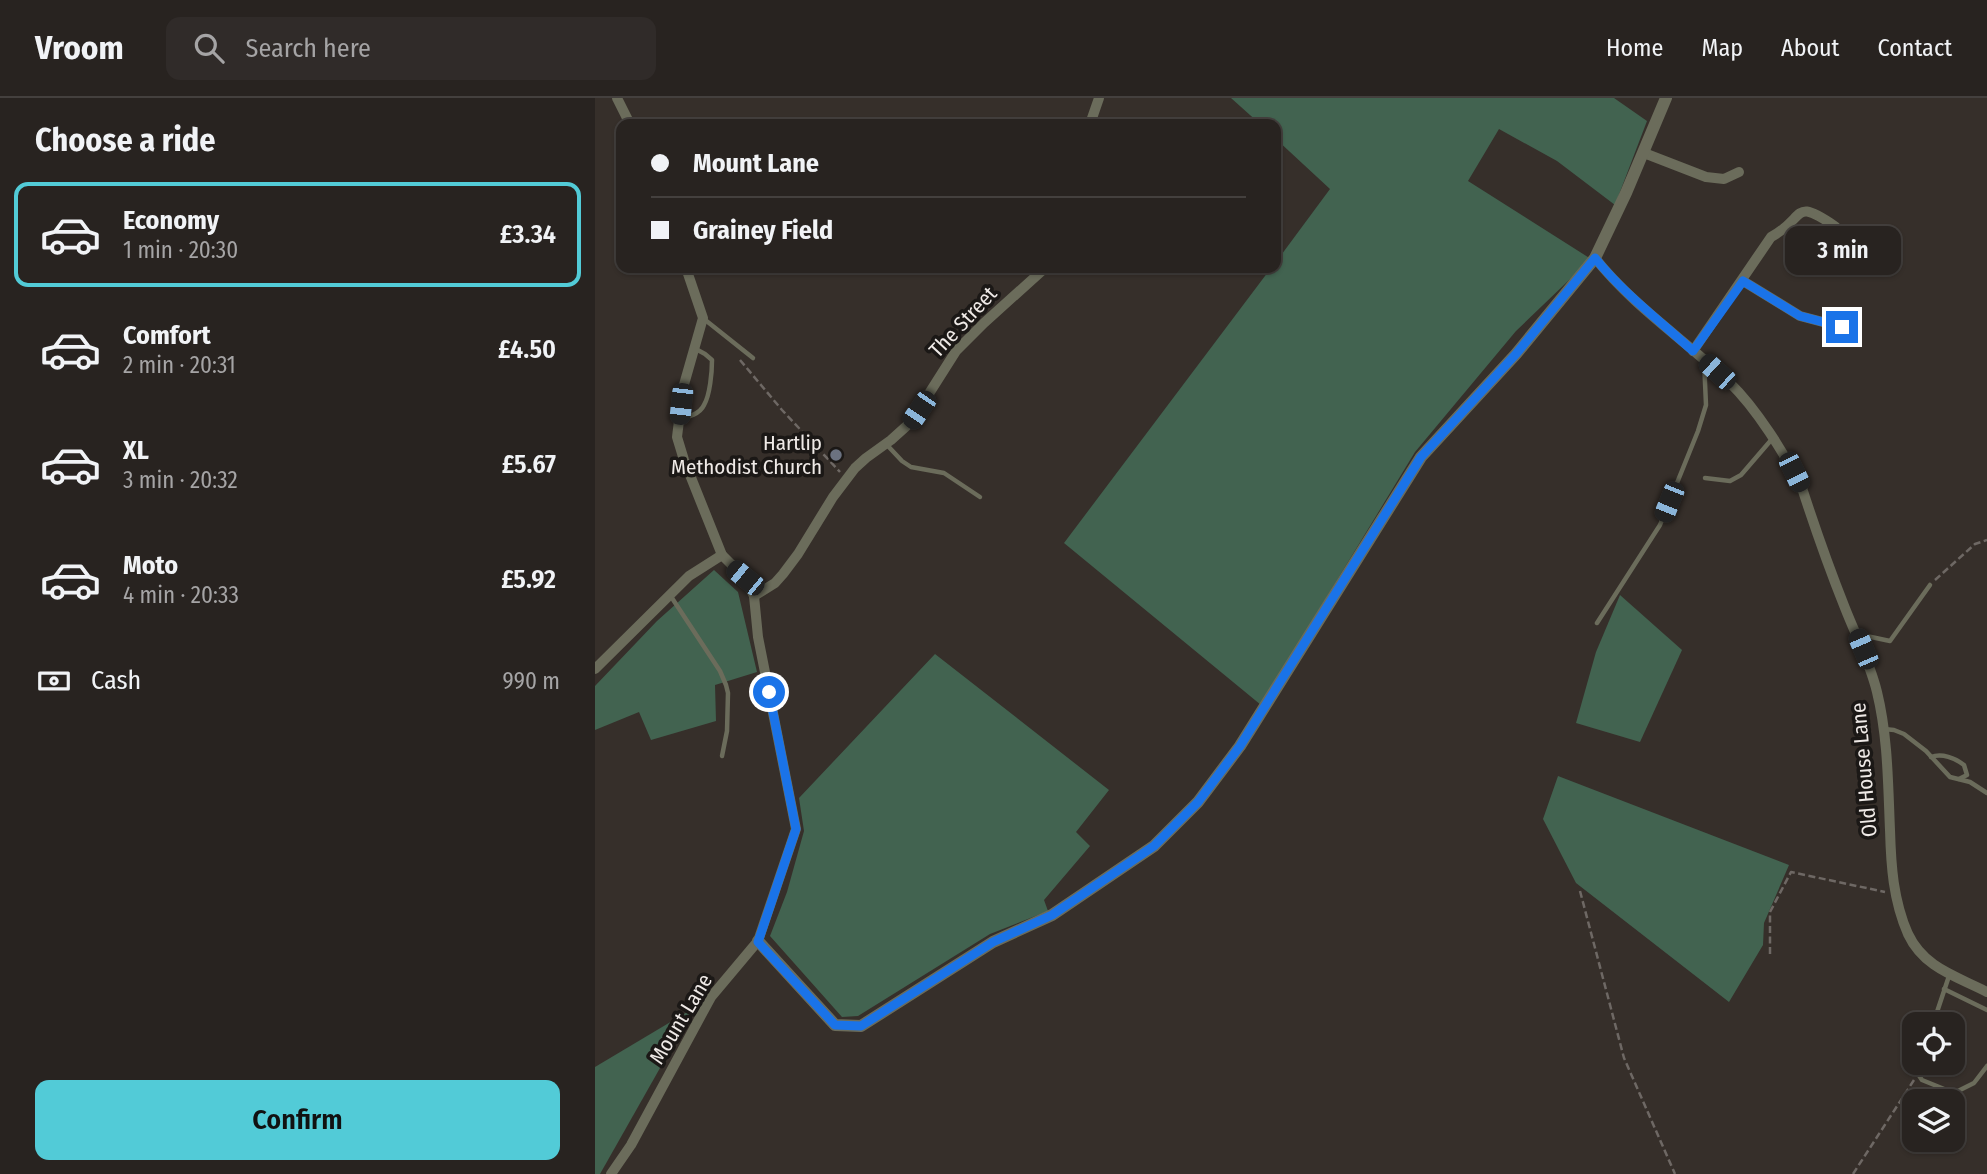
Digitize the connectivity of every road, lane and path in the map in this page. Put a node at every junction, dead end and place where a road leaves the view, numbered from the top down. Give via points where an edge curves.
1 (617, 98) edge
2 (1099, 98) edge
3 (1666, 98) edge
4 (628, 119) edge
5 (1092, 119) edge
6 (1644, 153) junction
7 (1739, 172) dead end
8 (1836, 227) dead end
9 (1595, 258) junction
10 (688, 273) edge
11 (1039, 273) edge
12 (1743, 281) junction
13 (703, 318) junction
14 (1842, 327) dead end
15 (693, 348) junction
16 (1693, 351) junction
17 (737, 357) dead end
18 (753, 358) dead end
19 (1704, 359) junction
20 (679, 420) junction
21 (1773, 439) junction
22 (886, 444) junction
23 (847, 478) junction
24 (1705, 478) dead end
25 (980, 497) dead end
26 (1987, 540) edge
27 (722, 555) junction
28 (1930, 585) joint
29 (670, 595) junction
30 (754, 596) junction
31 (1597, 623) dead end
32 (1856, 634) junction
33 (595, 668) edge
34 (1883, 729) junction
35 (722, 756) dead end
36 (1931, 757) junction
37 (1959, 779) junction
38 (1987, 793) edge
39 (1580, 891) dead end
40 (1895, 894) junction
41 (758, 942) junction
42 (1770, 954) dead end
43 (1950, 975) junction
44 (1944, 989) junction
45 (1987, 992) edge
46 (1987, 1010) edge
47 (1937, 1012) edge
48 (1987, 1066) edge
49 (1917, 1075) edge
50 (1919, 1075) edge
51 (611, 1174) edge
52 (1675, 1174) edge
53 (1853, 1174) edge

1 - 4 street
2 - 5 street
3 - 6 street
6 - 7 street via 1706,177 1724,179
6 - 9 street
8 - 12 street via 1815,213 1804,211 1795,216 1785,230 1771,237
9 - 16 street, Old House Lane
9 - 41 street via 1516,354 1421,457 1240,746 1198,802 1154,846 1052,915 993,942 861,1026 835,1025
10 - 13 street
11 - 22 street, The Street via 956,351 911,422
12 - 14 street via 1800,316
12 - 16 street
13 - 15 street
13 - 18 lane
15 - 20 street
15 - 20 lane via 712,360 712,372 704,405
16 - 19 street, Old House Lane
17 - 23 path
19 - 21 street, Old House Lane via 1731,384
19 - 31 lane via 1706,405 1660,525
20 - 27 street via 677,437 684,460
21 - 24 lane via 1741,475 1730,481
21 - 32 street, Old House Lane via 1802,488
22 - 23 street, The Street
22 - 25 lane via 911,467 944,473
23 - 30 street, The Street via 783,575
26 - 28 path via 1975,544
27 - 29 street
27 - 30 street via 745,578
28 - 32 lane via 1890,641
29 - 33 street
29 - 35 lane via 726,685 727,731
30 - 41 street, Mount Lane via 796,829
32 - 34 street, Old House Lane via 1877,693
34 - 36 lane via 1904,734
34 - 40 street, Old House Lane
36 - 37 lane via 1942,771
36 - 37 lane via 1940,754 1964,765 1967,775
37 - 38 lane
39 - 52 path via 1624,1058
40 - 42 path via 1791,872 1770,912
40 - 43 street, Old House Lane via 1918,950
41 - 51 street, Mount Lane via 711,997
43 - 44 lane
43 - 45 street, Old House Lane
44 - 46 lane
44 - 47 lane
48 - 50 lane via 1974,1083 1957,1093 1938,1088
49 - 53 path

